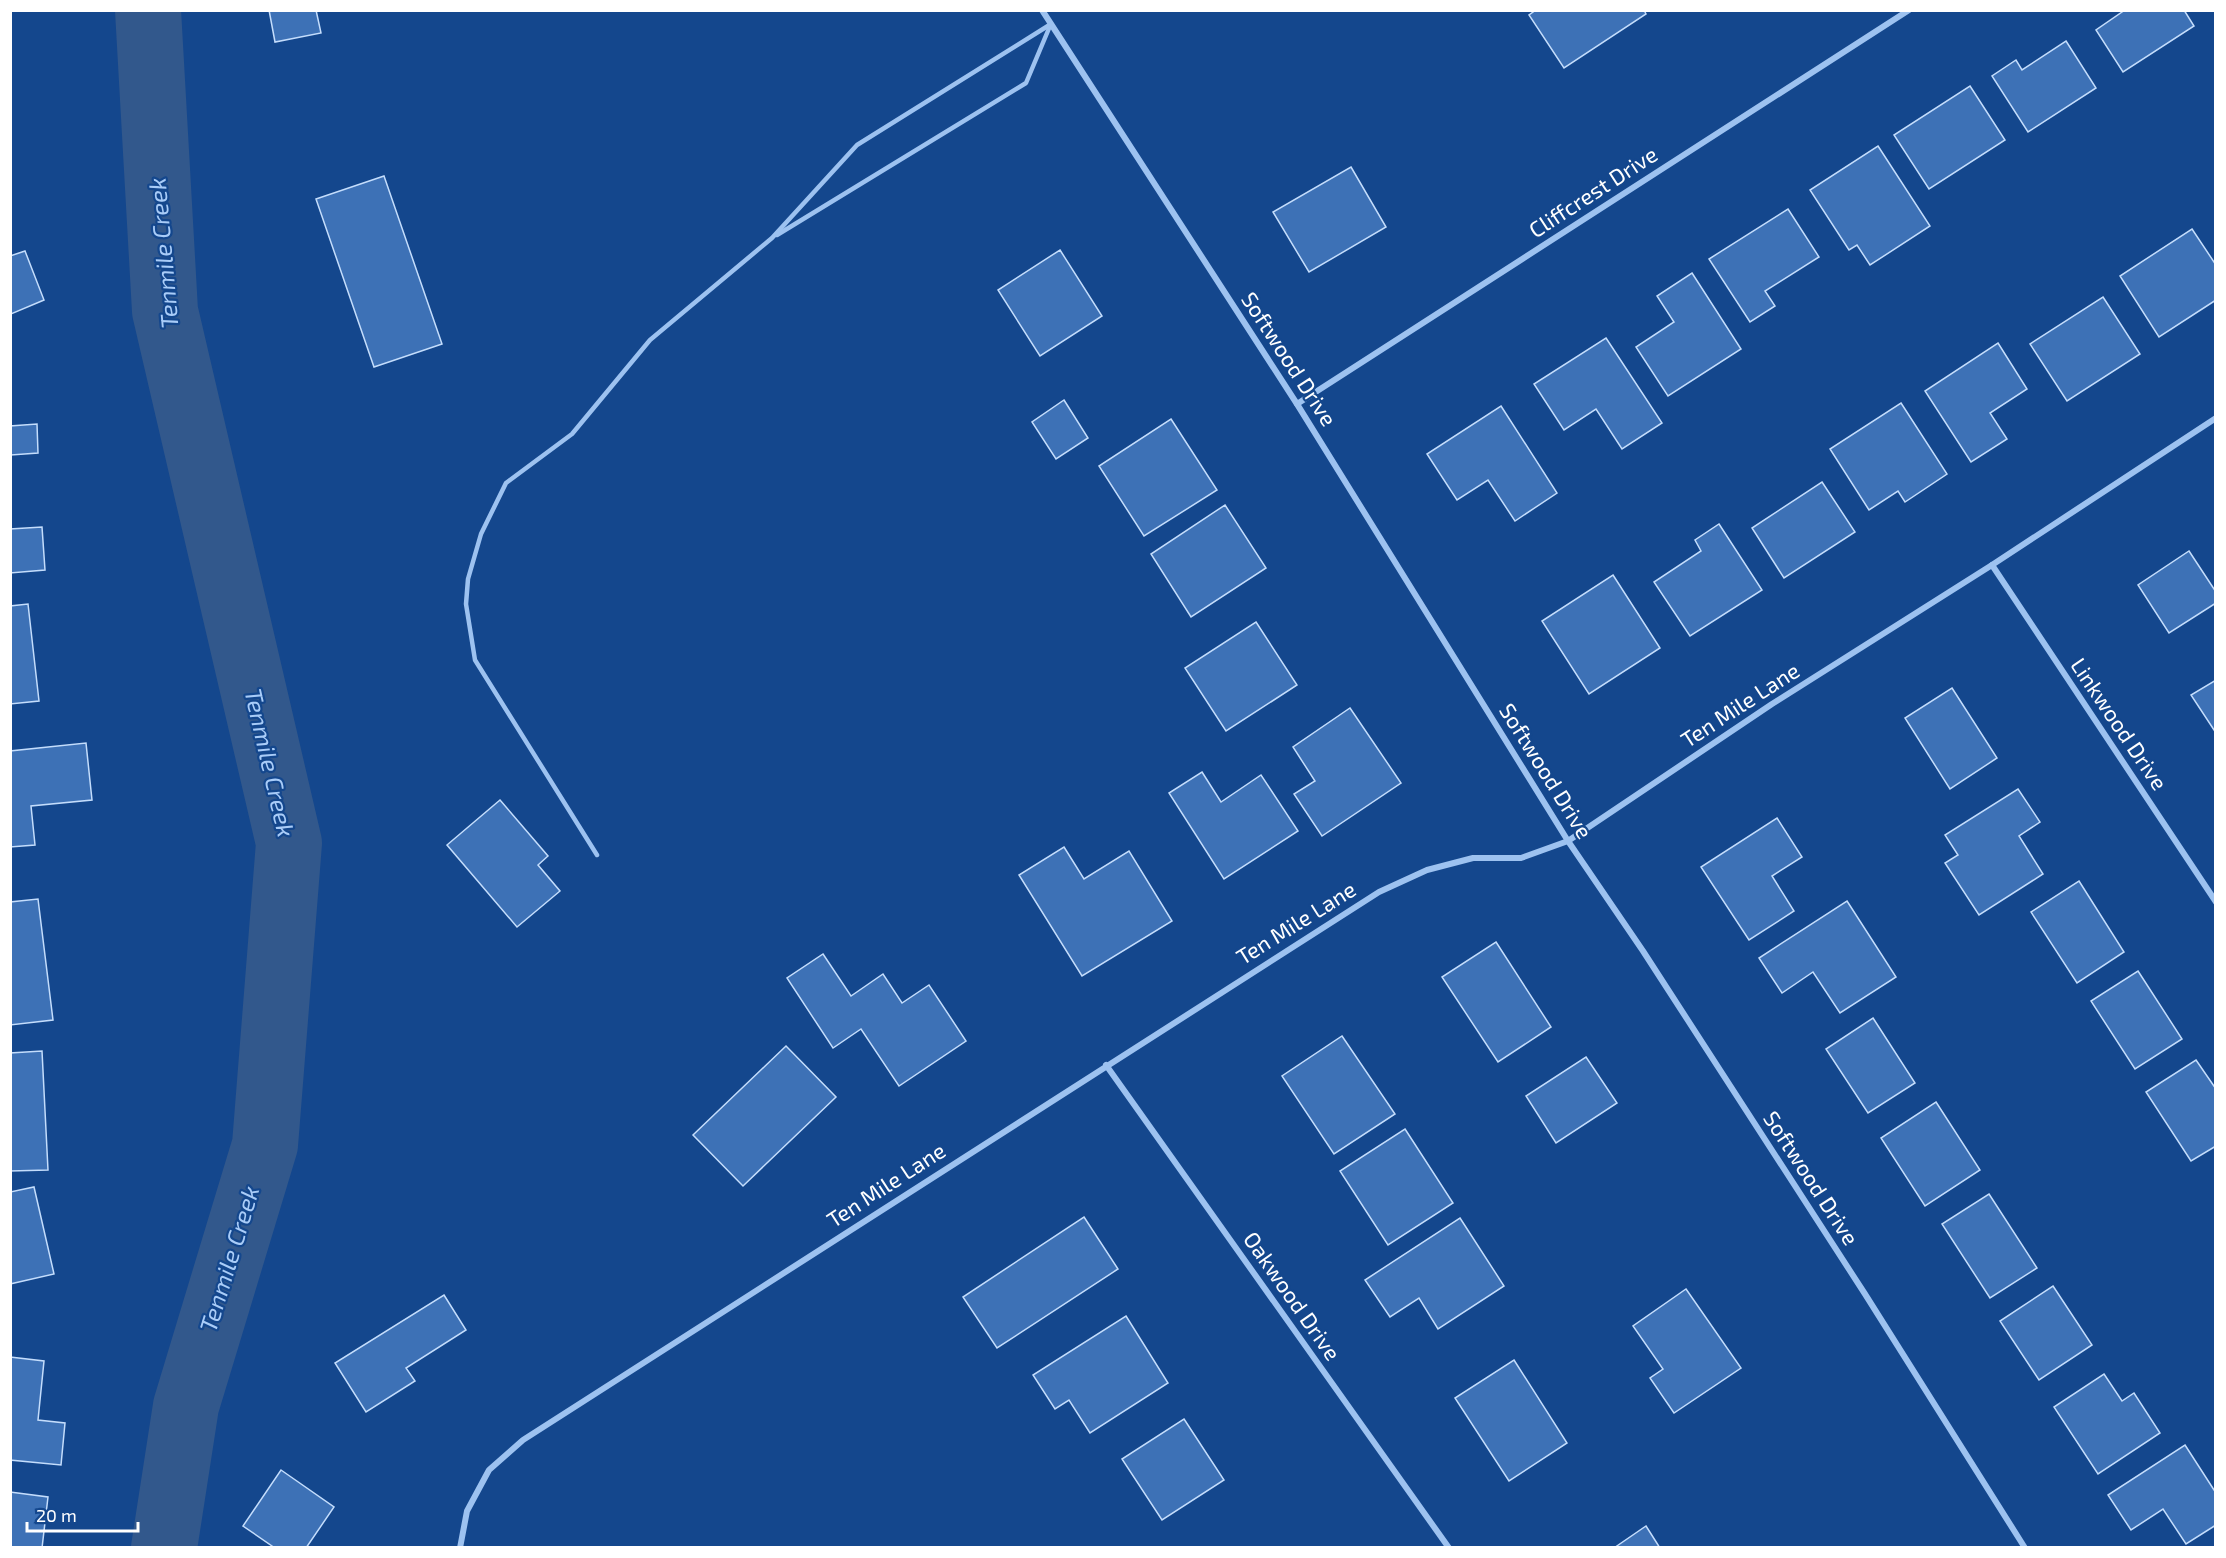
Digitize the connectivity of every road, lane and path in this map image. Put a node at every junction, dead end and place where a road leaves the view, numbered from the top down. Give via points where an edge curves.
1 (1042, 10) edge
2 (1909, 10) edge
3 (1051, 24) junction
4 (772, 238) junction
5 (1298, 404) junction
6 (2216, 418) edge
7 (1992, 565) junction
8 (1568, 841) junction
9 (597, 855) dead end
10 (2216, 902) edge
11 (1106, 1065) junction
12 (460, 1548) edge
13 (1449, 1548) edge
14 (2025, 1548) edge

1 - 3 street, Softwood Drive
2 - 5 street, Cliffcrest Drive
3 - 4 lane via 857,145
3 - 4 lane via 1026,83
3 - 5 street, Softwood Drive
4 - 9 lane via 650,340 572,434 506,483 481,534 468,579 466,604 474,660
5 - 8 street, Softwood Drive
6 - 7 street, Ten Mile Lane
7 - 8 street, Ten Mile Lane via 1772,704
7 - 10 street, Linkwood Drive
8 - 11 street, Ten Mile Lane via 1521,858 1473,858 1438,867 1378,892
8 - 14 street, Softwood Drive via 1865,1294
11 - 12 street, Ten Mile Lane via 523,1440 489,1470 467,1511
11 - 13 street, Oakwood Drive

